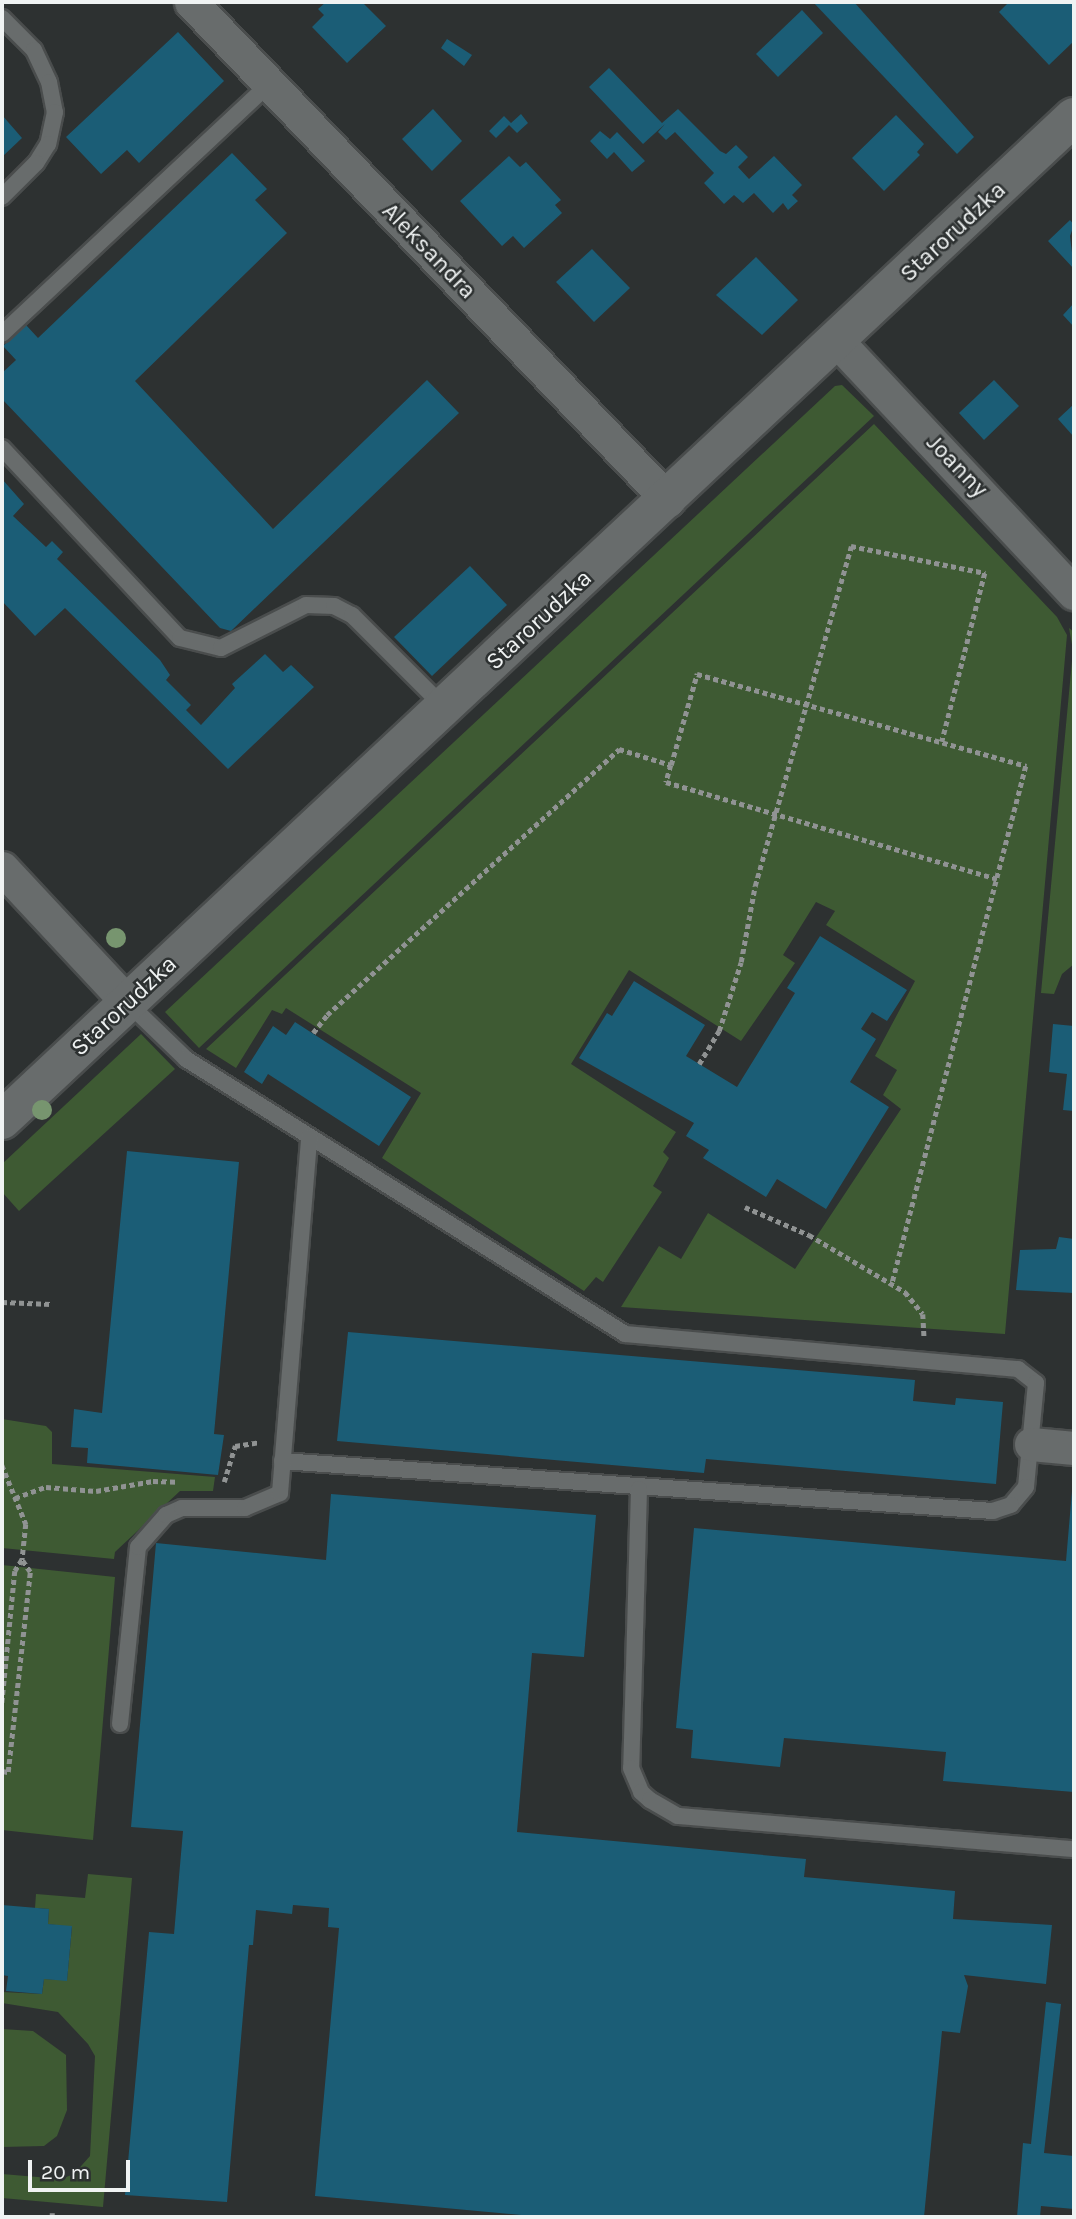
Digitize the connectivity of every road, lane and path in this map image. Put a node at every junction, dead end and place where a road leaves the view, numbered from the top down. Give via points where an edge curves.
1 (191, 2) edge
2 (2, 18) edge
3 (270, 84) junction
4 (1074, 117) edge
5 (2, 197) edge
6 (2, 334) edge
7 (837, 341) junction
8 (2, 448) edge
9 (668, 500) junction
10 (1074, 593) edge
11 (806, 705) junction
12 (445, 708) junction
13 (942, 743) junction
14 (671, 765) junction
15 (776, 815) junction
16 (2, 869) edge
17 (997, 879) junction
18 (128, 1003) junction
19 (313, 1033) dead end
20 (699, 1064) dead end
21 (2, 1121) edge
22 (309, 1137) junction
23 (745, 1207) dead end
24 (892, 1284) junction
25 (2, 1302) edge
26 (51, 1304) dead end
27 (923, 1361) junction
28 (284, 1437) junction
29 (1031, 1444) junction
30 (1074, 1448) edge
31 (282, 1461) junction
32 (2, 1465) edge
33 (191, 1483) dead end
34 (217, 1485) dead end
35 (639, 1489) junction
36 (15, 1499) junction
37 (22, 1560) junction
38 (2, 1704) edge
39 (120, 1724) dead end
40 (2, 1771) edge
41 (1074, 1850) edge

1 - 3 street, Aleksandra
2 - 5 lane via 34,50 49,82 55,112 48,144
3 - 6 lane
3 - 9 street, Aleksandra
4 - 7 street, Starorudzka
7 - 9 street, Starorudzka
7 - 10 street, Joanny
8 - 12 lane via 180,638 221,648 306,605 334,606 352,615
9 - 12 street, Starorudzka
11 - 13 path
11 - 13 path via 851,546 985,572
11 - 14 path via 697,674
11 - 15 path
12 - 18 street, Starorudzka
13 - 17 path via 1026,766
14 - 15 path via 666,782
14 - 19 path via 619,749
15 - 17 path
15 - 20 path via 755,886 741,962 719,1031
16 - 18 street
17 - 24 path
18 - 21 street, Starorudzka
18 - 22 lane via 186,1059
22 - 27 lane via 625,1334
22 - 28 lane
23 - 24 path via 809,1235
24 - 27 path via 923,1314
25 - 26 path
27 - 29 lane via 1029,1374 1036,1384
28 - 31 lane
28 - 34 path via 235,1446 227,1481
29 - 30 street
29 - 35 lane via 1021,1496 993,1511
31 - 35 lane
31 - 39 lane via 280,1493 272,1499 245,1508 182,1508 166,1516 138,1548
32 - 36 path
33 - 36 path via 153,1481 96,1492 46,1487
35 - 41 lane via 631,1768 641,1792 650,1800 678,1815
36 - 37 path via 26,1524
37 - 38 path via 15,1572
37 - 40 path via 30,1572 8,1772

